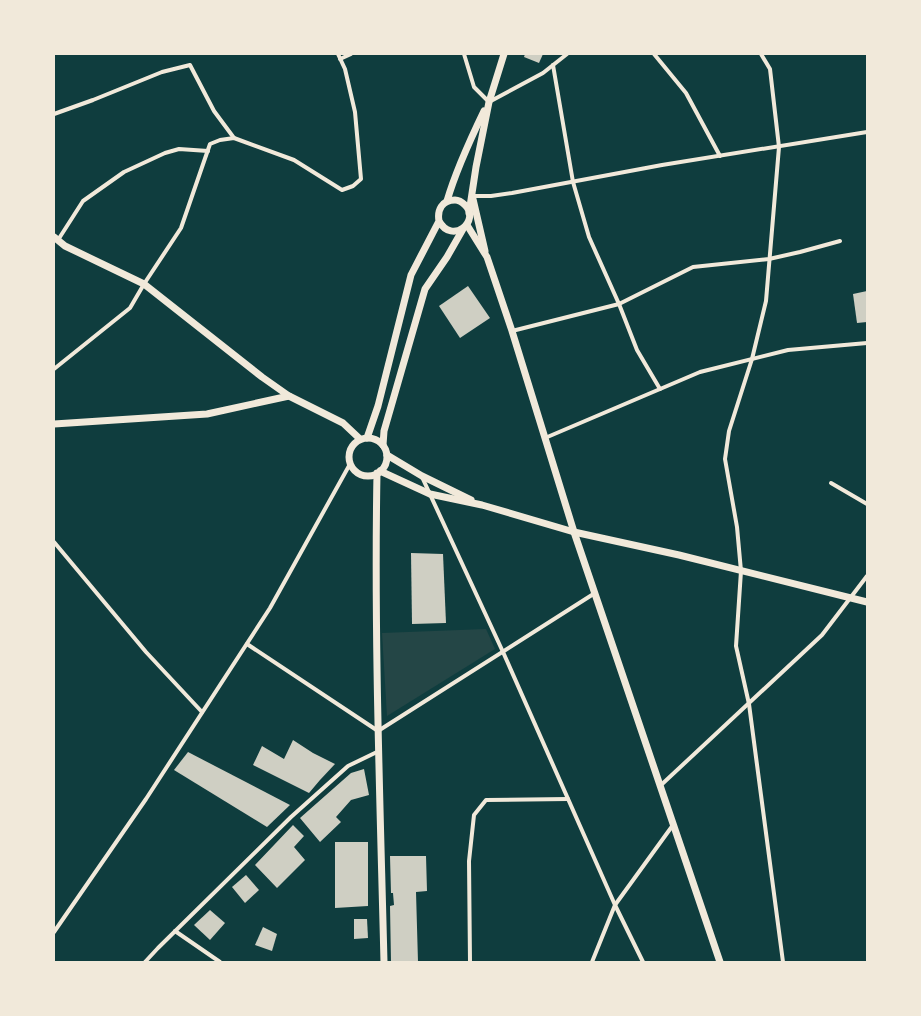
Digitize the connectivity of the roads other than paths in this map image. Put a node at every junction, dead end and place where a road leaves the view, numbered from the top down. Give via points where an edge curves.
1 (338, 54) edge
2 (351, 54) edge
3 (464, 54) edge
4 (504, 54) edge
5 (567, 54) edge
6 (654, 54) edge
7 (761, 54) edge
8 (340, 59) junction
9 (553, 65) junction
10 (489, 102) junction
11 (54, 114) edge
12 (867, 132) edge
13 (234, 138) junction
14 (779, 147) junction
15 (208, 151) junction
16 (720, 156) junction
17 (573, 182) junction
18 (473, 196) junction
19 (447, 201) junction
20 (469, 213) junction
21 (439, 221) junction
22 (465, 227) junction
23 (56, 239) edge
24 (840, 241) dead end
25 (487, 257) junction
26 (769, 259) junction
27 (144, 284) junction
28 (619, 304) junction
29 (512, 331) junction
30 (867, 343) edge
31 (752, 359) junction
32 (54, 369) edge
33 (660, 389) junction
34 (288, 396) junction
35 (54, 424) edge
36 (363, 438) junction
37 (545, 438) junction
38 (383, 445) junction
39 (387, 455) junction
40 (350, 464) junction
41 (379, 472) junction
42 (422, 476) junction
43 (832, 483) dead end
44 (430, 494) junction
45 (867, 504) edge
46 (482, 505) junction
47 (574, 532) junction
48 (54, 542) edge
49 (741, 571) junction
50 (867, 576) edge
51 (595, 594) junction
52 (850, 598) junction
53 (867, 602) edge
54 (247, 644) junction
55 (503, 652) junction
56 (748, 704) junction
57 (202, 712) junction
58 (378, 731) junction
59 (379, 750) junction
60 (660, 786) junction
61 (568, 799) junction
62 (673, 824) junction
63 (616, 905) junction
64 (176, 931) junction
65 (54, 932) edge
66 (145, 962) edge
67 (220, 962) edge
68 (384, 962) edge
69 (470, 962) edge
70 (592, 962) edge
71 (643, 962) edge
72 (720, 962) edge
73 (783, 962) edge

1 - 8 street
2 - 8 street
3 - 10 street via 474,87
4 - 10 street
5 - 9 street
6 - 16 street via 686,93
7 - 14 street via 770,69
8 - 13 street via 345,69 355,112 361,179 353,186 342,190 294,160
9 - 10 street
9 - 17 street
10 - 18 street
10 - 19 street via 469,142
11 - 13 street via 162,72 190,65 214,111
12 - 14 street
13 - 15 street via 210,144
14 - 16 street
14 - 26 street
15 - 23 street via 179,149 165,152 124,172 83,201
15 - 27 street via 181,228
16 - 17 street
17 - 18 street via 498,195
17 - 28 street via 590,237
18 - 20 street
18 - 25 street
19 - 20 street via 459,200 468,208
19 - 21 street via 439,210
20 - 22 street
21 - 22 street via 446,230 452,232
21 - 36 street via 411,275 378,406
22 - 25 street
22 - 38 street via 425,289 384,430
23 - 27 street via 65,246
24 - 26 street
25 - 29 street
26 - 28 street via 693,266
26 - 31 street via 766,301
27 - 32 street via 130,308
27 - 34 street
28 - 29 street
28 - 33 street via 637,350
29 - 37 street
30 - 31 street via 788,350
31 - 33 street via 700,372
31 - 49 street via 730,431 725,459 737,527
33 - 37 street
34 - 35 street via 207,414
34 - 36 street via 343,423
36 - 38 street via 376,439
36 - 40 street via 351,447 348,458
37 - 47 street
38 - 39 street
39 - 41 street via 384,467
39 - 42 street
40 - 41 street via 353,470 363,476
40 - 54 street via 270,608
41 - 44 street
41 - 58 street via 376,535
42 - 44 street
42 - 46 street
43 - 45 street
44 - 46 street
44 - 55 street
46 - 47 street
47 - 49 street
47 - 51 street
48 - 57 street via 146,652
49 - 52 street
49 - 56 street via 736,646
50 - 52 street
51 - 55 street
51 - 60 street
52 - 53 street
52 - 56 street via 822,635
54 - 57 street
54 - 58 street
55 - 58 street
55 - 61 street
56 - 60 street
56 - 73 street
57 - 65 street via 146,799
58 - 59 street
59 - 64 street via 348,766 291,817
59 - 68 street
60 - 62 street
61 - 63 street
61 - 69 street via 486,800 474,815 470,861
62 - 63 street
62 - 72 street
63 - 70 street
63 - 71 street
64 - 66 street
64 - 67 street

